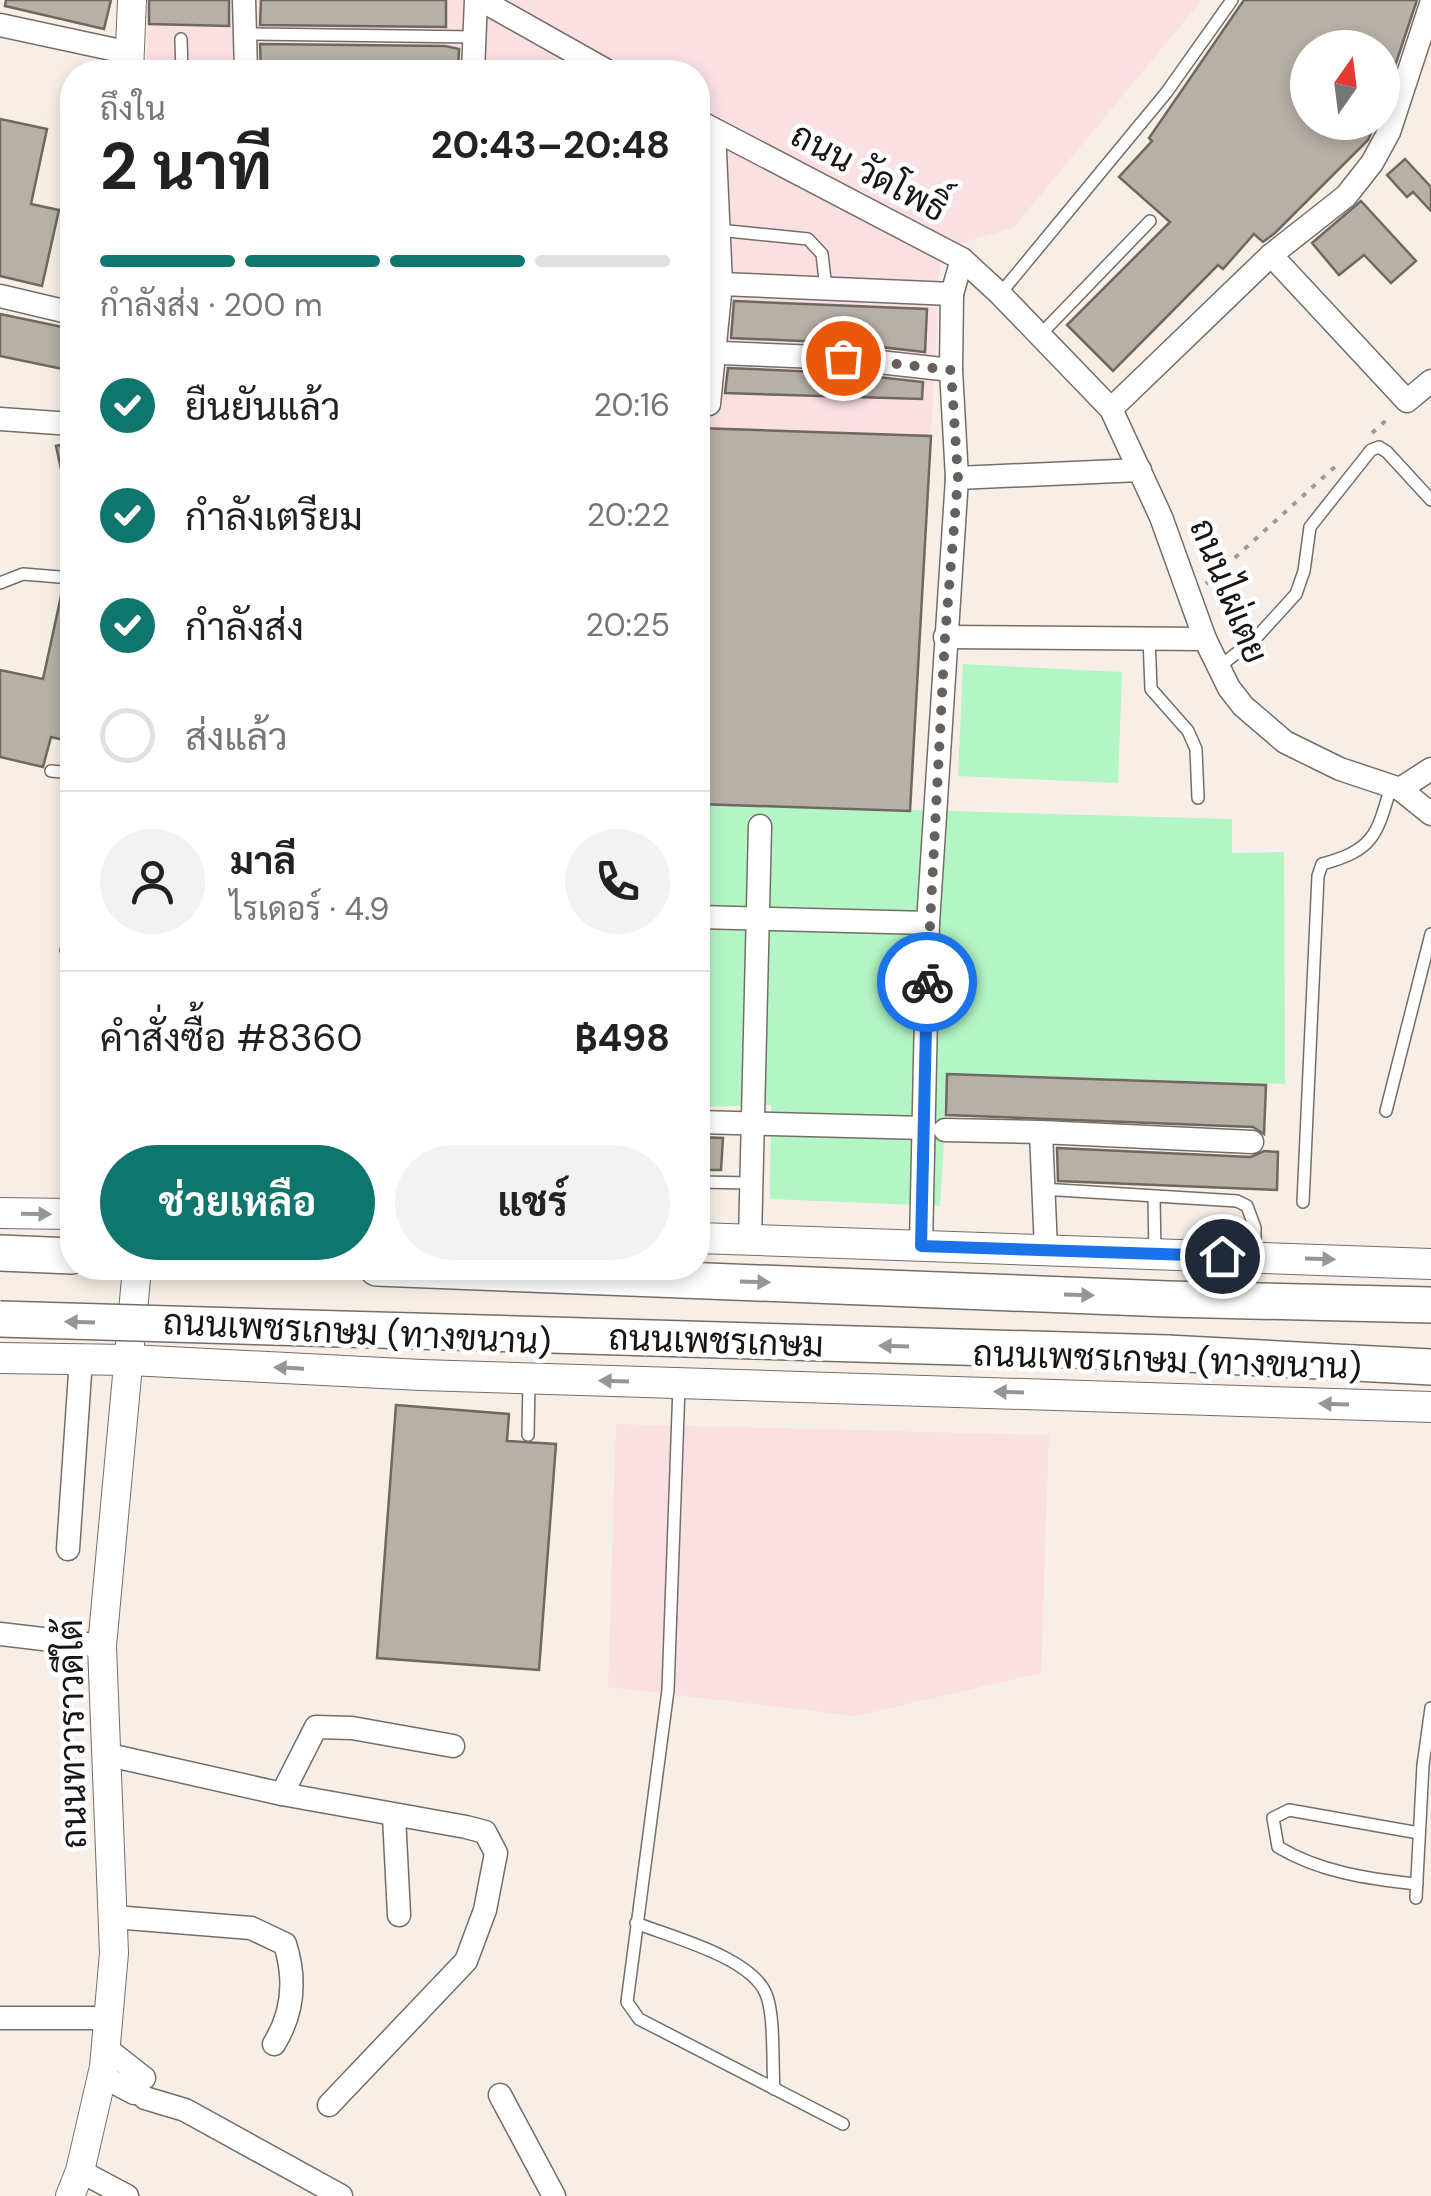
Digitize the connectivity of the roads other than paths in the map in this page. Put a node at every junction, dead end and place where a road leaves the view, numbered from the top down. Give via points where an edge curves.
1 (132, 0) edge
2 (244, 0) edge
3 (478, 0) edge
4 (1232, 0) edge
5 (1431, 4) edge
6 (0, 25) edge
7 (245, 34) junction
8 (475, 37) junction
9 (181, 39) dead end
10 (1424, 54) edge
11 (120, 60) edge
12 (130, 60) edge
13 (182, 60) edge
14 (246, 60) edge
15 (474, 60) edge
16 (587, 60) edge
17 (710, 127) edge
18 (1150, 222) dead end
19 (710, 228) edge
20 (1272, 256) junction
21 (962, 260) junction
22 (710, 284) edge
23 (826, 288) junction
24 (952, 294) junction
25 (1000, 294) junction
26 (0, 296) edge
27 (60, 310) edge
28 (1040, 335) junction
29 (710, 352) edge
30 (951, 370) junction
31 (1431, 381) edge
32 (1112, 410) junction
33 (0, 419) edge
34 (60, 423) edge
35 (1140, 470) junction
36 (958, 478) junction
37 (1431, 500) edge
38 (60, 577) edge
39 (0, 582) edge
40 (945, 637) junction
41 (1150, 637) junction
42 (1205, 639) junction
43 (1220, 666) junction
44 (1431, 769) edge
45 (51, 770) dead end
46 (60, 771) edge
47 (1395, 787) junction
48 (1198, 798) dead end
49 (1431, 814) edge
50 (760, 826) dead end
51 (710, 917) edge
52 (758, 919) junction
53 (928, 923) junction
54 (1431, 934) edge
55 (1386, 1111) dead end
56 (710, 1122) edge
57 (753, 1123) junction
58 (935, 1129) junction
59 (1041, 1132) junction
60 (1252, 1142) dead end
61 (710, 1182) edge
62 (752, 1183) junction
63 (1042, 1189) junction
64 (1154, 1197) junction
65 (1303, 1202) dead end
66 (0, 1213) edge
67 (60, 1214) edge
68 (710, 1238) edge
69 (750, 1240) junction
70 (921, 1246) junction
71 (1046, 1250) junction
72 (0, 1253) edge
73 (1155, 1254) junction
74 (60, 1256) edge
75 (1255, 1257) junction
76 (1431, 1264) edge
77 (137, 1280) edge
78 (694, 1280) edge
79 (1431, 1305) edge
80 (0, 1319) edge
81 (0, 1358) edge
82 (80, 1359) junction
83 (130, 1360) junction
84 (1431, 1367) edge
85 (529, 1378) junction
86 (679, 1382) junction
87 (1431, 1408) edge
88 (528, 1435) dead end
89 (68, 1549) dead end
90 (0, 1634) edge
91 (102, 1646) junction
92 (1431, 1708) edge
93 (453, 1746) dead end
94 (109, 1755) junction
95 (282, 1794) junction
96 (394, 1816) junction
97 (1419, 1833) junction
98 (1416, 1884) junction
99 (1416, 1898) dead end
100 (399, 1916) dead end
101 (114, 1917) junction
102 (636, 1923) junction
103 (0, 2018) edge
104 (110, 2018) junction
105 (274, 2044) dead end
106 (105, 2063) junction
107 (774, 2088) junction
108 (500, 2095) dead end
109 (329, 2104) dead end
110 (843, 2124) dead end
111 (75, 2184) edge
112 (127, 2196) edge
113 (340, 2196) edge
114 (554, 2196) edge

1 - 12 street
2 - 7 street
3 - 8 street
3 - 16 street
4 - 25 lane via 1166,93
5 - 10 street
6 - 11 street
7 - 8 lane
7 - 14 street
8 - 15 street
9 - 13 lane
10 - 20 street via 1372,163 1346,196
17 - 21 street, ถนน วัดโพธิ์
18 - 28 lane
19 - 23 lane via 808,239 822,254
20 - 31 street via 1406,401
20 - 32 street
21 - 24 street
21 - 25 street, ถนน วัดโพธิ์
22 - 23 street
23 - 24 street
24 - 30 street
25 - 28 street, ถนนไผ่เตย
26 - 27 street
28 - 32 street, ถนนไผ่เตย
29 - 30 street
30 - 36 street
32 - 35 street, ถนนไผ่เตย
33 - 34 street
35 - 36 street
35 - 42 street, ถนนไผ่เตย
36 - 40 street
37 - 43 lane via 1387,452 1370,450 1310,527 1296,594
38 - 39 lane via 24,574
40 - 41 street
40 - 53 street
41 - 42 street
41 - 48 lane via 1151,688 1196,749
42 - 43 street, ถนนไผ่เตย
43 - 47 street, ถนนไผ่เตย via 1229,688 1263,726 1340,769
44 - 47 street
45 - 46 lane
47 - 49 street, ถนนไผ่เตย
47 - 65 lane via 1368,845 1322,864 1318,876
50 - 52 street
51 - 52 street
52 - 53 street
52 - 57 street
53 - 58 street
54 - 55 lane
56 - 57 street
57 - 58 street
57 - 62 street
58 - 59 street
58 - 70 street
59 - 60 street
59 - 63 street
61 - 62 lane
62 - 69 street
63 - 64 lane
63 - 71 street
64 - 73 lane
64 - 75 lane via 1248,1206
66 -> 67 main road
68 - 69 main road
69 - 70 main road
70 - 71 main road
71 - 73 main road
72 - 74 highway
73 - 75 main road
75 -> 76 main road
77 - 83 street, ถนนทวาราวดีใต้
78 -> 79 highway, ถนนเพชรเกษม
84 -> 80 highway, ถนนเพชรเกษม, bridge via 1167,1353
81 - 82 main road, ถนนเพชรเกษม (ทางขนาน)
82 - 83 main road, ถนนเพชรเกษม (ทางขนาน)
82 - 89 street
85 -> 83 main road, ถนนเพชรเกษม (ทางขนาน)
83 - 91 street, ถนนทวาราวดีใต้
86 -> 85 main road, ถนนเพชรเกษม (ทางขนาน)
85 - 88 lane
87 -> 86 main road, ถนนเพชรเกษม (ทางขนาน)
86 - 102 lane via 668,1690
90 - 91 street
91 - 94 street, ถนนทวาราวดีใต้
92 - 97 lane
93 - 95 street via 316,1728
94 - 95 street
94 - 101 street, ถนนทวาราวดีใต้
95 - 96 street
96 - 100 street
96 - 109 street via 485,1832 496,1853 492,1880 466,1961
97 - 98 lane
97 - 98 lane via 1289,1810 1273,1818 1278,1848 1300,1860 1366,1879
98 - 99 lane
101 - 104 street, ถนนทวาราวดีใต้
101 - 105 street via 251,1928 285,1944 292,1999
102 - 107 lane via 738,1963 758,1981 768,1996
102 - 107 lane via 629,2011
103 - 104 street
104 - 106 street, ถนนทวาราวดีใต้
106 - 111 street, ถนนทวาราวดีใต้
106 - 113 street
107 - 110 lane
108 - 114 street
111 - 112 street

